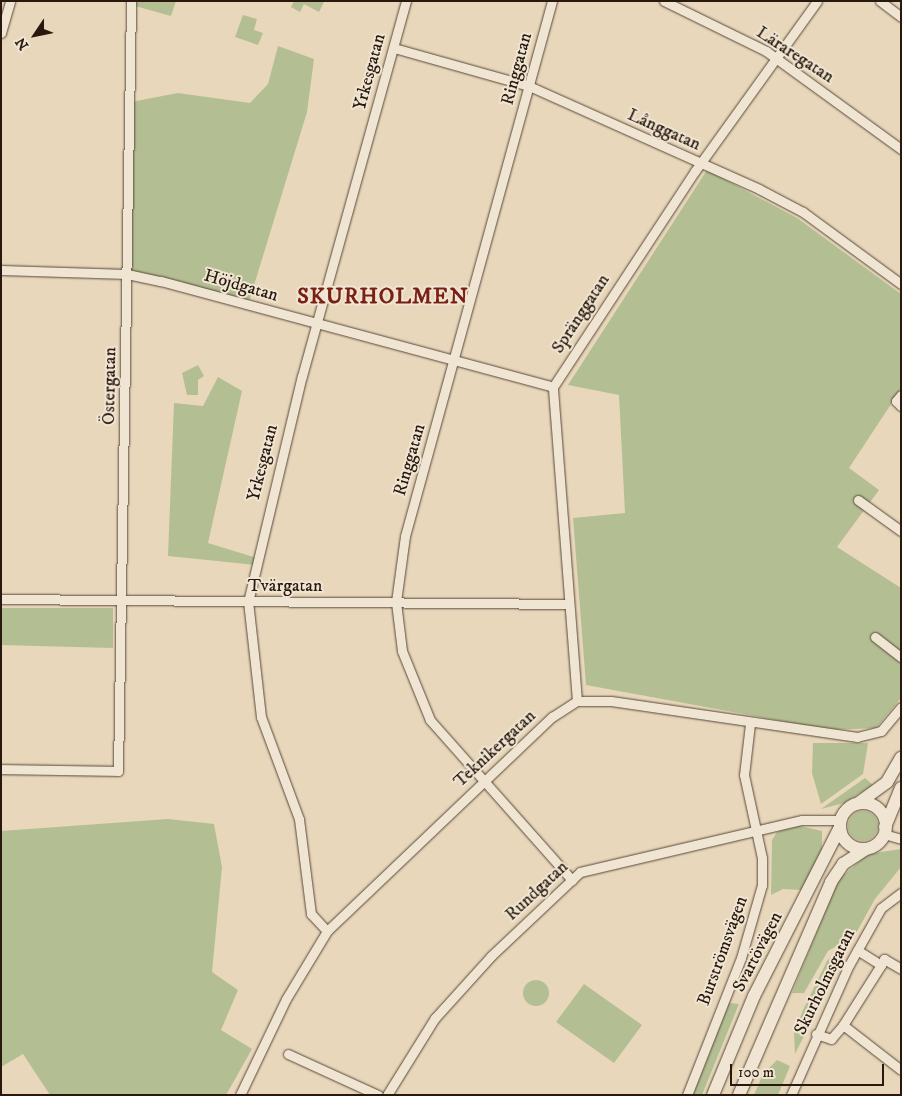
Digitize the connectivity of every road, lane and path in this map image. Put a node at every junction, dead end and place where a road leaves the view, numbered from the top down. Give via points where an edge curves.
1 (10, 1) edge
2 (131, 1) edge
3 (406, 1) edge
4 (552, 1) edge
5 (664, 1) edge
6 (817, 1) edge
7 (880, 1) edge
8 (901, 17) edge
9 (1, 33) edge
10 (394, 48) junction
11 (776, 58) junction
12 (529, 86) junction
13 (901, 149) edge
14 (700, 164) junction
15 (1, 270) edge
16 (127, 274) junction
17 (901, 284) edge
18 (318, 326) junction
19 (455, 361) junction
20 (553, 387) junction
21 (901, 395) edge
22 (901, 406) edge
23 (858, 500) dead end
24 (901, 531) edge
25 (1, 599) edge
26 (124, 600) junction
27 (248, 602) junction
28 (396, 602) junction
29 (569, 604) junction
30 (875, 637) dead end
31 (901, 657) edge
32 (577, 701) junction
33 (901, 706) edge
34 (750, 724) junction
35 (901, 758) edge
36 (1, 769) edge
37 (483, 782) junction
38 (901, 788) edge
39 (855, 805) junction
40 (841, 823) junction
41 (756, 829) junction
42 (885, 831) junction
43 (901, 840) edge
44 (866, 848) junction
45 (572, 880) junction
46 (901, 893) edge
47 (327, 931) junction
48 (857, 950) junction
49 (881, 966) junction
50 (901, 969) edge
51 (843, 1025) junction
52 (816, 1034) junction
53 (288, 1054) dead end
54 (901, 1070) edge
55 (240, 1095) edge
56 (378, 1095) edge
57 (387, 1095) edge
58 (686, 1095) edge
59 (713, 1095) edge
60 (739, 1095) edge
61 (791, 1095) edge

1 - 9 street
2 - 16 street, Östergatan
3 - 10 street, Yrkesgatan
4 - 12 street, Ringgatan
5 - 11 street, Läraregatan
6 - 11 street, Spränggatan
7 - 8 street
10 - 12 street, Långgatan
10 - 18 street, Yrkesgatan
11 - 13 street, Läraregatan
11 - 14 street, Spränggatan
12 - 14 street, Långgatan
12 - 19 street, Ringgatan
14 - 17 street, Långgatan via 803,212
14 - 20 street, Spränggatan
15 - 16 street, Höjdgatan
16 - 18 street, Höjdgatan
16 - 26 street, Östergatan
18 - 19 street, Höjdgatan
18 - 27 street, Yrkesgatan
19 - 20 street, Höjdgatan
19 - 28 street, Ringgatan via 405,536
20 - 29 street
21 - 22 street via 896,401
23 - 24 street
25 - 26 street, Tvärgatan
26 - 27 street, Tvärgatan
26 - 36 street, Östergatan via 118,771
27 - 28 street, Tvärgatan
27 - 47 street, Yrkesgatan via 260,717 299,819 311,914
28 - 29 street, Tvärgatan
28 - 37 street, Ringgatan via 402,652 423,707 449,745
29 - 32 street
30 - 31 street
32 - 34 street via 611,701
32 - 37 street, Teknikergatan
33 - 34 street via 884,729 861,737
34 - 41 street, Burströmsvägen via 744,775
35 - 39 main road via 887,782
37 - 45 street, Ringgatan
37 - 47 street, Teknikergatan
38 - 42 main road
39 - 40 main road
39 - 42 main road via 876,807
40 - 41 street, Rundgatan via 820,817
40 - 44 main road via 849,844
40 - 59 main road, Svartövägen via 754,996
41 - 45 street, Rundgatan via 597,867
41 - 58 street, Burströmsvägen via 762,858 758,906
42 - 43 street
42 - 44 main road
44 - 60 main road via 843,864 831,882
45 - 57 street, Rundgatan via 491,956 435,1018
46 - 48 street, Skurholmsgatan via 881,908
47 - 55 street, Teknikergatan via 286,1000
48 - 49 street
48 - 52 street, Skurholmsgatan
49 - 50 street via 884,958
49 - 51 street
51 - 52 street via 831,1039
51 - 54 street
52 - 61 street, Skurholmsgatan
53 - 56 street

